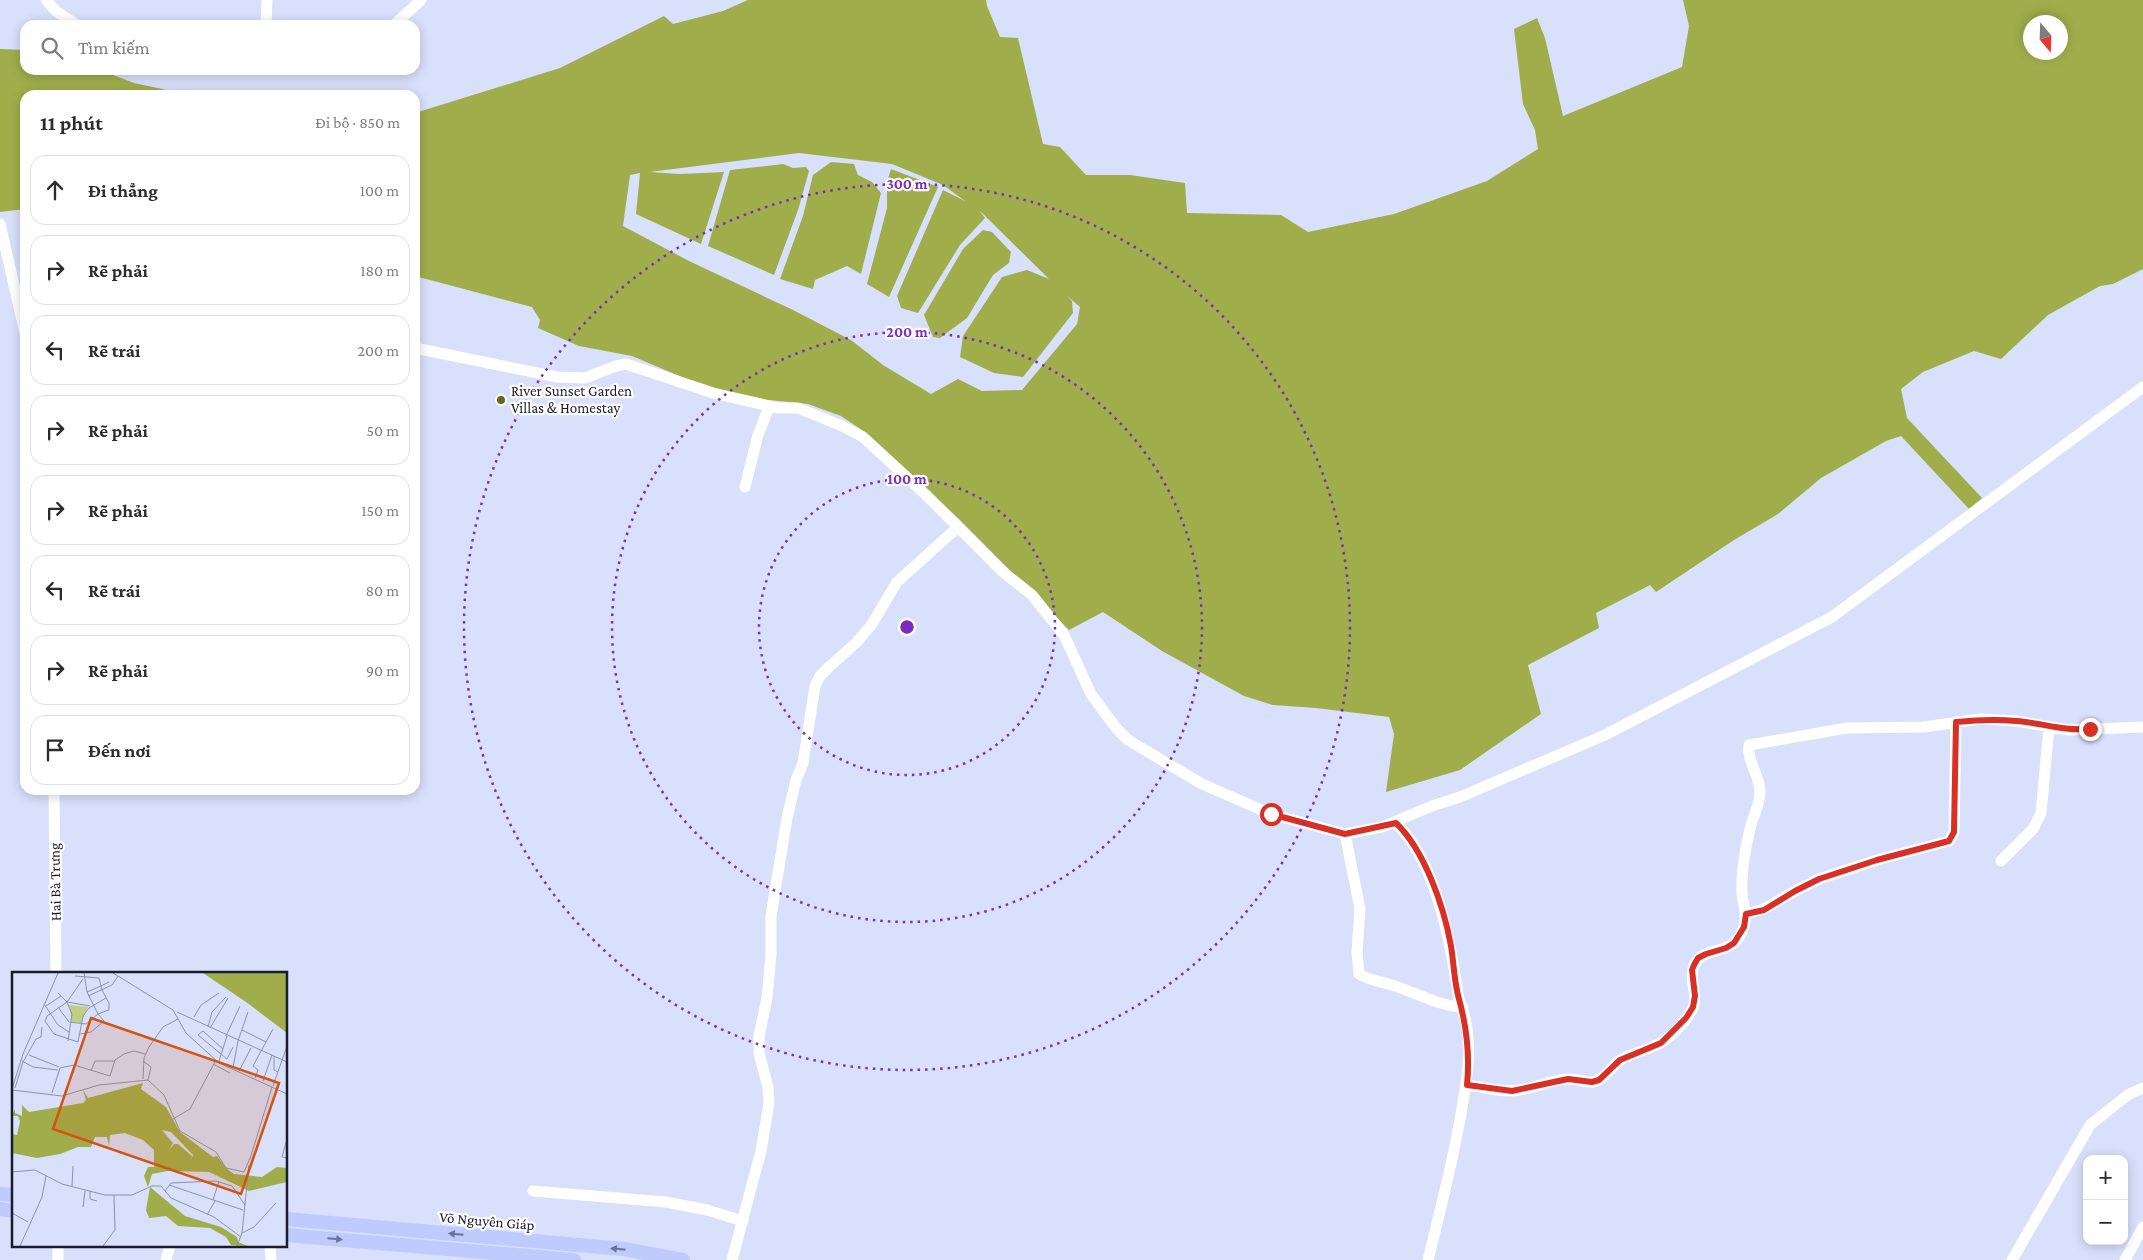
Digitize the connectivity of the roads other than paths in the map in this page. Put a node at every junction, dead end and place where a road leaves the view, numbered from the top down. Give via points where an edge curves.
1 (46, 0) edge
2 (267, 0) edge
3 (421, 0) edge
4 (70, 20) edge
5 (266, 20) edge
6 (399, 20) edge
7 (0, 224) edge
8 (20, 311) edge
9 (420, 349) edge
10 (2143, 387) edge
11 (769, 406) junction
12 (746, 487) dead end
13 (958, 526) junction
14 (1956, 722) junction
15 (2049, 727) junction
16 (2143, 727) edge
17 (54, 795) edge
18 (1396, 823) junction
19 (1345, 834) junction
20 (2001, 861) dead end
21 (1746, 914) junction
22 (56, 972) edge
23 (1463, 1008) junction
24 (1467, 1085) junction
25 (2143, 1088) edge
26 (533, 1191) dead end
27 (288, 1219) edge
28 (744, 1221) junction
29 (2143, 1227) edge
30 (288, 1235) edge
31 (450, 1255) edge
32 (520, 1258) edge
33 (574, 1260) edge
34 (684, 1260) edge
35 (732, 1260) edge
36 (1428, 1260) edge
37 (2012, 1260) edge
38 (2125, 1260) edge

1 - 4 street
2 - 5 street
3 - 6 street
7 - 8 street
9 - 11 street via 557,377 584,378 626,364 713,393
10 - 18 street via 1832,617 1606,735
11 - 12 street via 758,435
11 - 13 street via 798,408 863,437
13 - 19 street via 1003,572 1022,585 1047,613 1064,635 1092,694 1128,740 1227,796 1271,814
13 - 28 street via 897,582 872,624 815,686 806,747 787,818 771,916 769,977 760,1036 769,1103
14 - 15 street via 1980,719
14 - 21 street via 1954,832 1949,841 1819,879 1764,910
14 - 21 street via 1924,727 1847,728 1749,744 1760,792 1743,878
15 - 16 street via 2069,730
15 - 20 street via 2041,814 2033,829
17 - 22 street, Hai Bà Trưng
18 - 19 street
18 - 23 street via 1412,842 1436,896
19 - 23 street via 1360,909 1359,974 1430,1001
21 - 24 street via 1744,927 1734,943 1698,958 1692,970 1693,1007 1661,1043 1620,1060 1599,1080 1592,1082 1568,1079 1512,1091
23 - 24 street via 1468,1044
24 - 36 street via 1450,1173
25 - 37 street via 2129,1094 2090,1125
26 - 28 street via 666,1202
34 -> 27 main road, Võ Nguyên Giáp via 624,1249
28 - 35 street
29 - 38 street
30 -> 31 main road, Võ Nguyên Giáp
31 - 32 main road, Võ Nguyên Giáp
32 - 33 main road, Võ Nguyên Giáp

